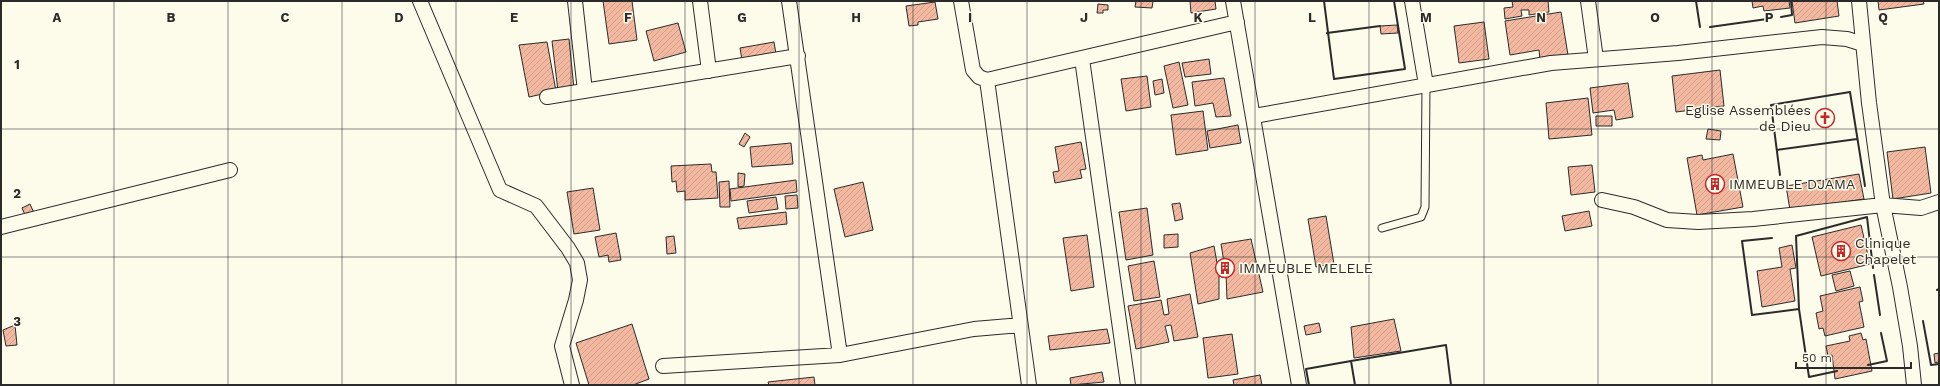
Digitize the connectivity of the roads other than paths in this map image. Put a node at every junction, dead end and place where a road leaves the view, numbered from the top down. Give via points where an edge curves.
1 (420, 1) edge
2 (575, 1) edge
3 (700, 1) edge
4 (789, 1) edge
5 (961, 1) edge
6 (1233, 1) edge
7 (1412, 1) edge
8 (1588, 1) edge
9 (1859, 1) edge
10 (1237, 22) junction
11 (1863, 44) junction
12 (798, 56) junction
13 (1082, 59) junction
14 (1596, 59) junction
15 (709, 71) junction
16 (987, 80) junction
17 (1426, 85) junction
18 (585, 91) junction
19 (547, 97) dead end
20 (1254, 116) junction
21 (230, 170) dead end
22 (1602, 200) dead end
23 (1939, 202) edge
24 (1882, 204) junction
25 (1, 227) edge
26 (1382, 228) dead end
27 (1020, 325) junction
28 (840, 355) junction
29 (663, 366) dead end
30 (572, 385) edge
31 (1029, 385) edge
32 (1128, 385) edge
33 (1299, 385) edge
34 (1914, 385) edge

1 - 30 street via 500,190 536,206 577,263 580,280 562,346
2 - 18 street
3 - 15 street
4 - 12 street
5 - 16 street via 973,70 979,77
6 - 10 street
7 - 17 street
8 - 14 street
9 - 11 street
10 - 13 street
10 - 20 street
11 - 14 street via 1847,39 1822,37
11 - 24 street
12 - 15 street
12 - 28 street
13 - 16 street
13 - 32 street
14 - 17 street via 1551,62
15 - 18 street
16 - 27 street
17 - 20 street
17 - 26 lane via 1425,207 1421,217
18 - 19 street
20 - 33 street
21 - 25 street
22 - 24 street via 1634,207 1667,220 1698,222 1754,219
23 - 24 street via 1921,208
24 - 34 street via 1900,287
27 - 28 street via 974,329
27 - 31 street
28 - 29 street

